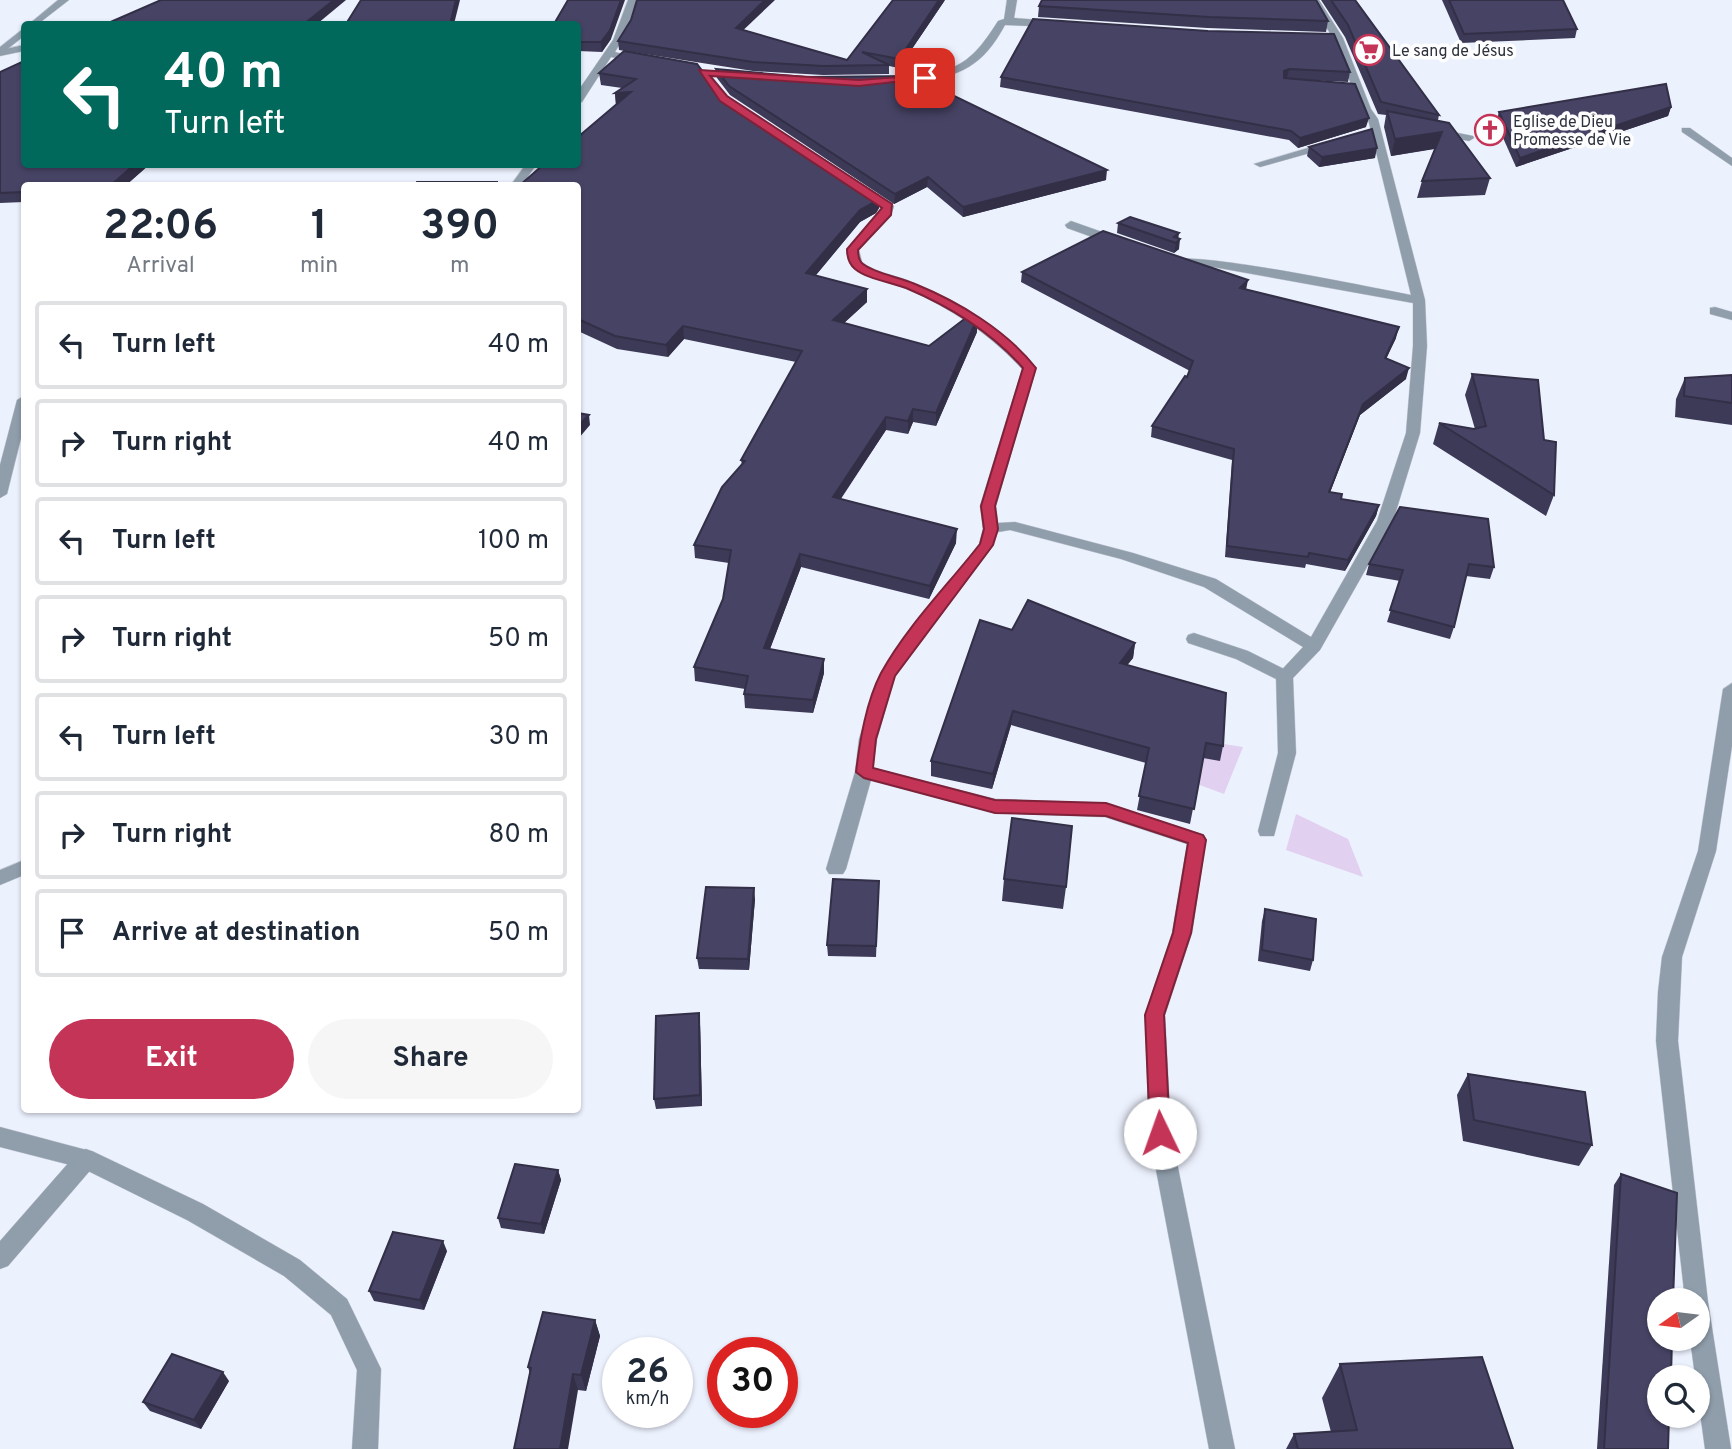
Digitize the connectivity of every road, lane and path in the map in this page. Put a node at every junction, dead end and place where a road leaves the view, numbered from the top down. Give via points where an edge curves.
1 (64, 0) edge
2 (633, 0) edge
3 (1013, 0) edge
4 (1314, 0) edge
5 (37, 21) edge
6 (1009, 21) junction
7 (1070, 25) edge
8 (21, 34) edge
9 (21, 49) edge
10 (0, 53) edge
11 (611, 54) junction
12 (652, 63) edge
13 (703, 72) edge
14 (884, 81) edge
15 (581, 94) edge
16 (744, 113) edge
17 (1421, 128) edge
18 (1686, 130) dead end
19 (1469, 138) dead end
20 (1341, 141) edge
21 (1732, 163) edge
22 (1260, 164) dead end
23 (529, 168) edge
24 (848, 178) edge
25 (518, 182) edge
26 (1071, 225) dead end
27 (1133, 247) edge
28 (1158, 256) edge
29 (1419, 300) junction
30 (1714, 311) dead end
31 (1732, 316) edge
32 (21, 412) edge
33 (0, 494) edge
34 (991, 529) junction
35 (1194, 639) dead end
36 (1314, 646) junction
37 (1284, 676) junction
38 (1732, 689) edge
39 (864, 772) junction
40 (1267, 831) dead end
41 (21, 868) edge
42 (836, 869) dead end
43 (0, 878) edge
44 (0, 1137) edge
45 (86, 1159) junction
46 (0, 1258) edge
47 (1696, 1288) edge
48 (1704, 1351) edge
49 (365, 1449) edge
50 (1222, 1449) edge
51 (1718, 1449) edge

1 - 5 street
2 - 11 street via 631,15
3 - 6 street
4 - 29 street via 1350,88 1374,126
6 - 7 street
6 - 14 street via 1001,23 993,41 970,66 940,76
8 - 10 street
9 - 10 street
11 - 12 street
11 - 15 street
13 - 16 street via 723,99
17 - 19 street
18 - 21 street
20 - 22 street
23 - 25 street
24 - 34 street via 888,206 887,213 853,249 859,267 913,287 970,317 1010,346 1030,368 988,506
26 - 27 street
28 - 29 street
29 - 36 street via 1413,433 1385,521
30 - 31 street
32 - 33 street
34 - 36 street via 1010,525 1210,583
34 - 39 street via 986,545 887,676 868,739
35 - 37 street
36 - 37 street
37 - 40 street via 1287,753
38 - 47 street via 1707,851 1672,957 1668,992 1667,1041
39 - 42 street
39 - 50 street via 995,806 1106,810 1197,840 1182,933 1155,1015 1160,1133
41 - 43 street
44 - 45 street
45 - 46 street
45 - 49 street via 195,1212 292,1268 339,1307 369,1369
48 - 51 street

